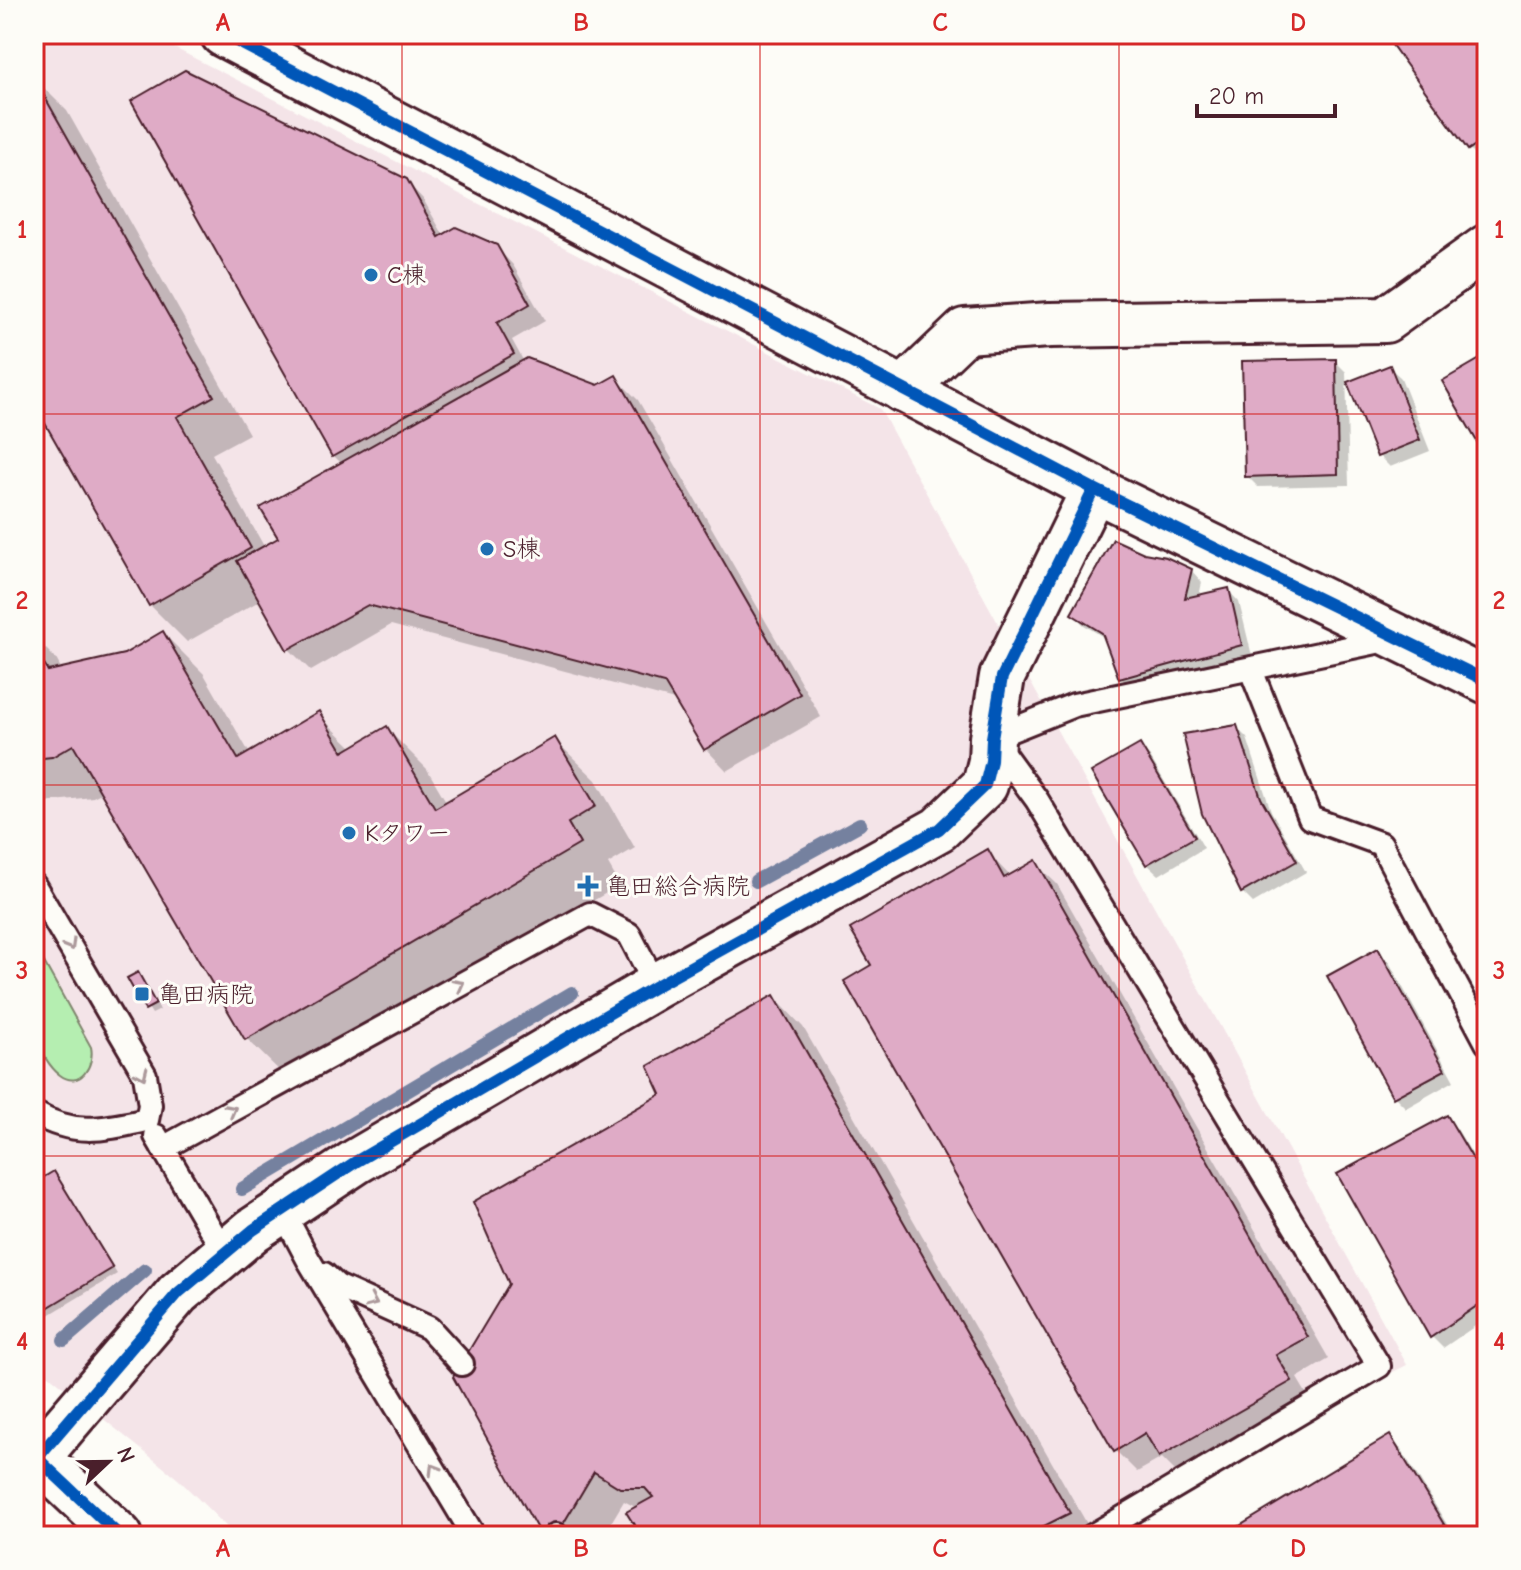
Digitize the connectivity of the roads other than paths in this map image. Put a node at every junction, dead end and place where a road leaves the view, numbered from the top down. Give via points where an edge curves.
1 (223, 34) edge
2 (1487, 247) edge
3 (903, 390) junction
4 (1094, 489) junction
5 (1414, 644) junction
6 (1251, 670) junction
7 (1478, 676) edge
8 (992, 738) junction
9 (34, 885) edge
10 (656, 986) junction
11 (1487, 1043) edge
12 (34, 1113) edge
13 (147, 1120) junction
14 (163, 1148) junction
15 (282, 1210) junction
16 (224, 1252) junction
17 (308, 1259) junction
18 (462, 1364) dead end
19 (36, 1456) edge
20 (120, 1536) edge
21 (474, 1536) edge
22 (1092, 1536) edge

1 - 3 main road
2 - 3 main road via 1385,320 965,331
3 - 4 main road
4 - 5 main road
4 - 8 main road via 1002,677
5 - 6 lane
5 - 7 main road
6 - 8 lane via 1074,705
6 - 11 lane via 1310,818 1381,844
8 - 10 main road via 985,785 939,829
8 - 22 lane via 1037,800 1379,1366
9 -> 13 lane via 145,1075
14 -> 10 lane via 590,914 629,934
10 - 15 main road
12 - 13 lane via 94,1131
13 - 14 lane
14 - 16 lane
15 - 16 main road
15 - 17 lane
16 - 19 main road via 178,1293
17 -> 18 lane via 337,1286 429,1328
21 -> 17 lane
19 - 20 main road

